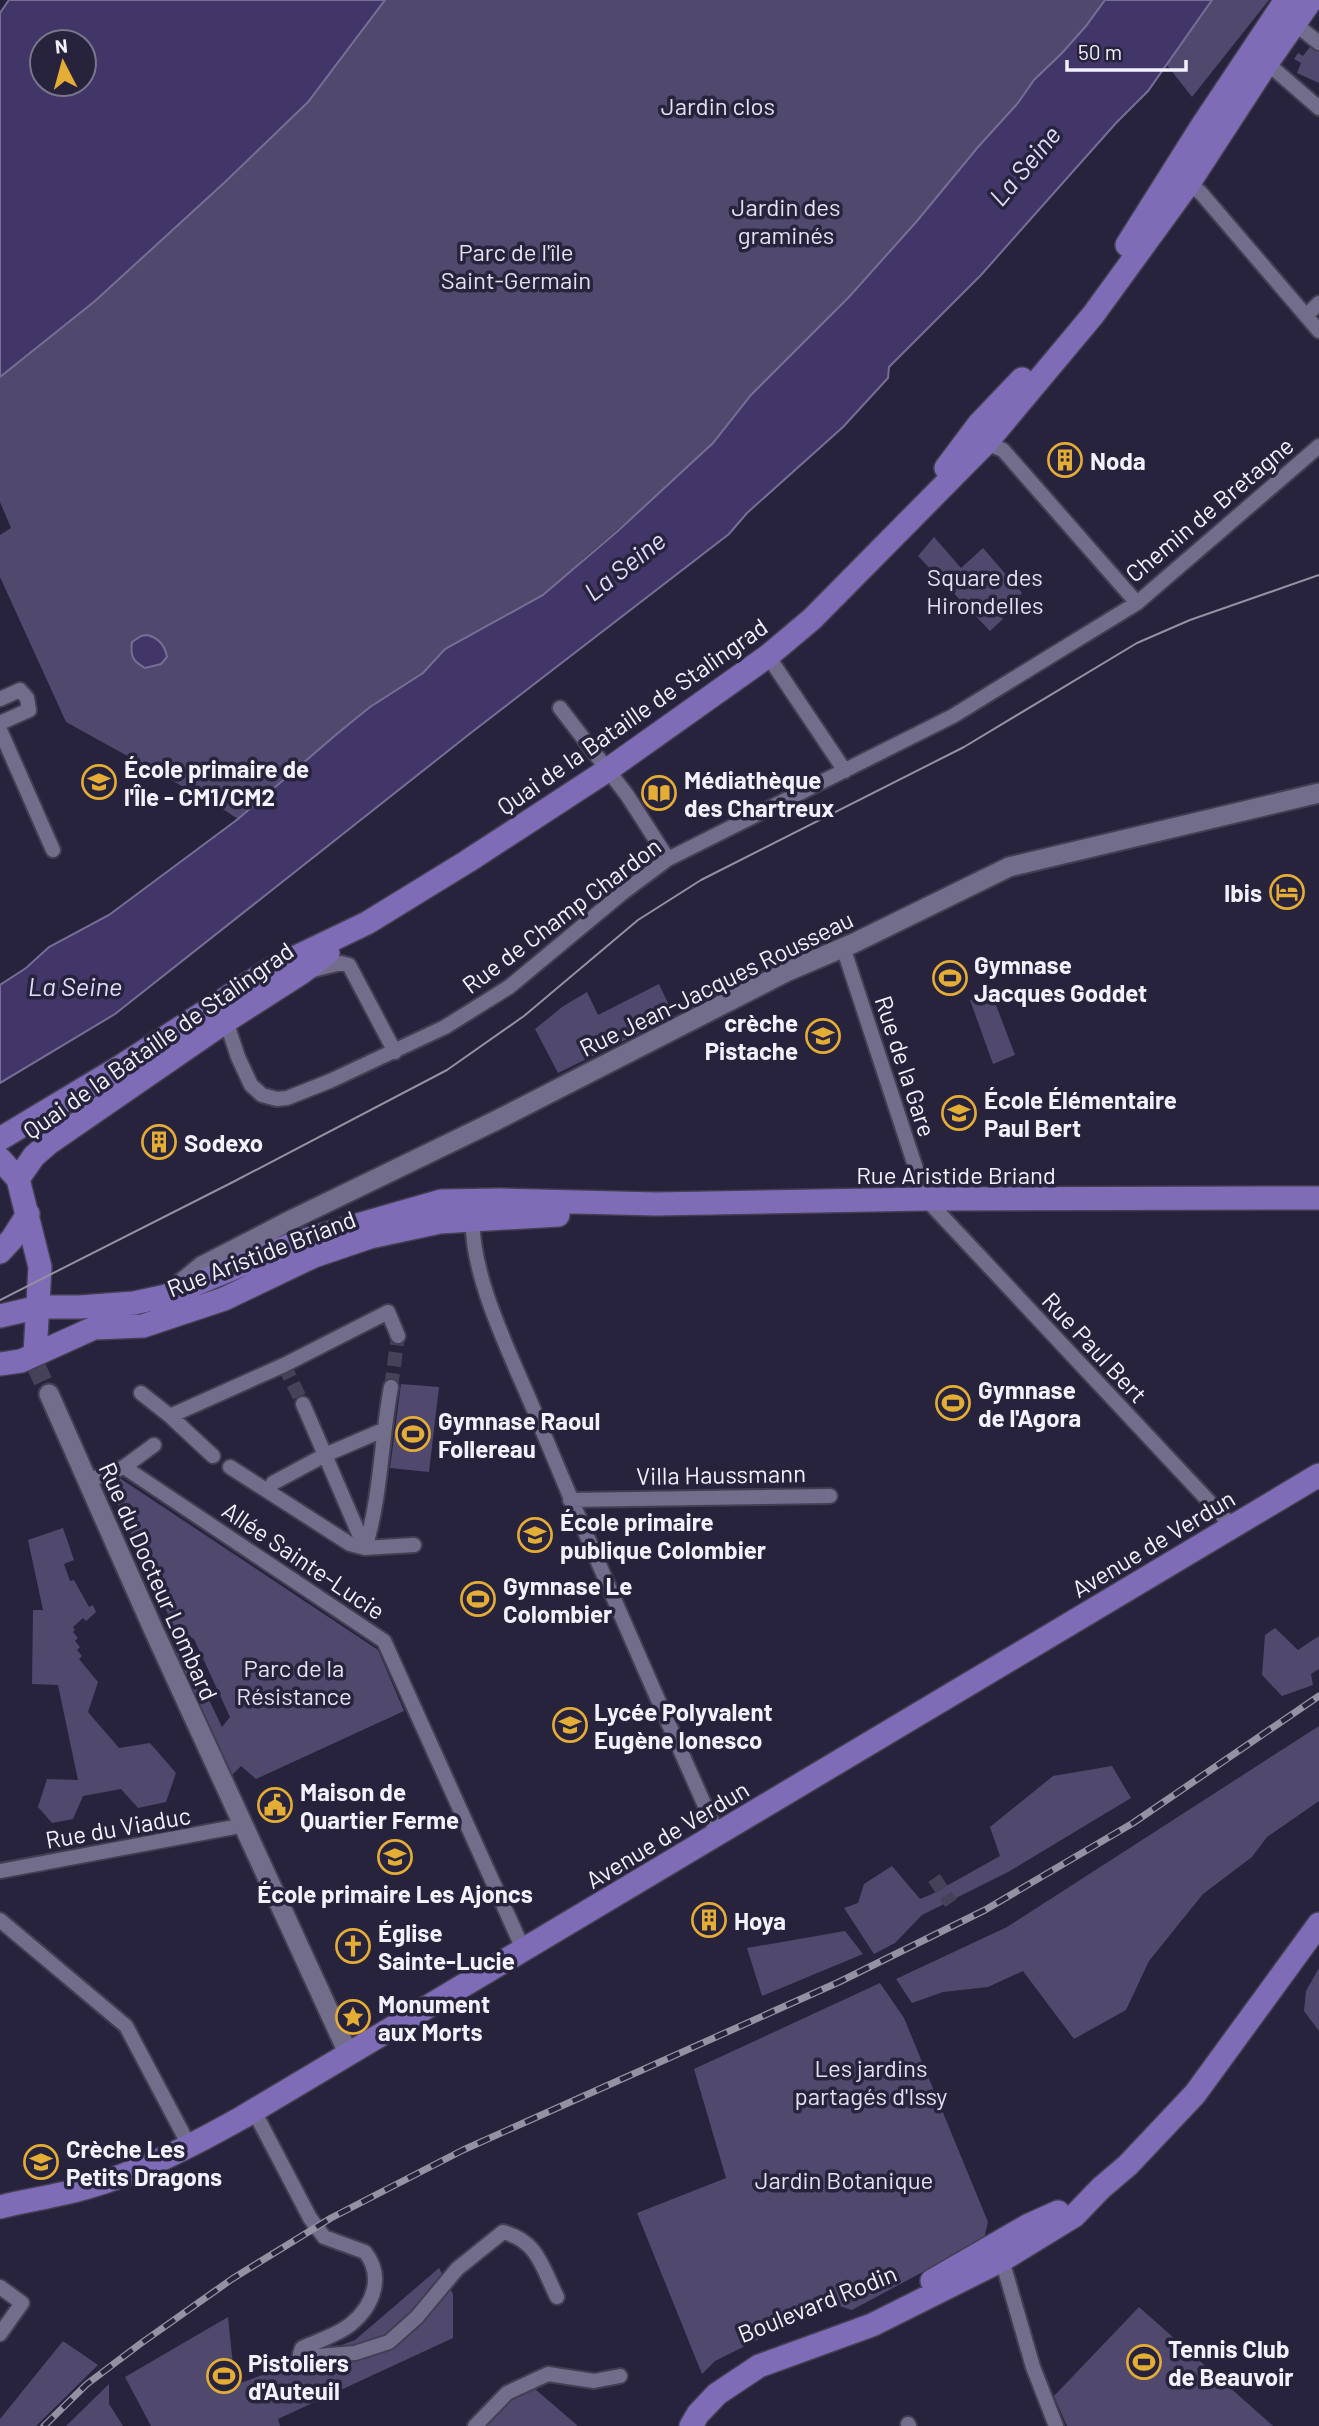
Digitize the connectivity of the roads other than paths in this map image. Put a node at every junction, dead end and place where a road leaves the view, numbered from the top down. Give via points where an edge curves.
1 (1286, 0) edge
2 (1294, 0) edge
3 (1311, 0) edge
4 (1295, 24) junction
5 (1265, 32) junction
6 (1319, 43) edge
7 (1267, 63) junction
8 (1319, 108) edge
9 (1189, 183) junction
10 (1319, 303) edge
11 (1306, 316) junction
12 (1319, 331) edge
13 (986, 443) junction
14 (1319, 446) edge
15 (906, 524) junction
16 (1136, 603) junction
17 (768, 656) junction
18 (0, 699) edge
19 (560, 708) dead end
20 (0, 723) edge
21 (0, 730) edge
22 (606, 771) junction
23 (845, 771) junction
24 (1319, 793) edge
25 (53, 850) dead end
26 (668, 859) junction
27 (367, 923) junction
28 (843, 947) junction
29 (301, 973) junction
30 (226, 1021) junction
31 (394, 1052) junction
32 (0, 1139) edge
33 (0, 1159) edge
34 (18, 1179) junction
35 (1319, 1198) edge
36 (926, 1199) junction
37 (474, 1211) junction
38 (27, 1214) junction
39 (0, 1252) edge
40 (166, 1296) junction
41 (39, 1307) junction
42 (0, 1316) edge
43 (398, 1336) dead end
44 (35, 1359) junction
45 (0, 1364) edge
46 (391, 1387) tunnel mouth
47 (141, 1393) dead end
48 (49, 1394) tunnel mouth
49 (303, 1404) tunnel mouth
50 (170, 1416) junction
51 (383, 1430) junction
52 (154, 1445) dead end
53 (325, 1455) junction
54 (213, 1456) dead end
55 (124, 1467) junction
56 (230, 1467) dead end
57 (1319, 1475) edge
58 (87, 1481) junction
59 (252, 1482) junction
60 (273, 1483) junction
61 (830, 1496) dead end
62 (280, 1500) junction
63 (570, 1500) junction
64 (1232, 1526) junction
65 (414, 1545) dead end
66 (365, 1548) junction
67 (244, 1825) junction
68 (718, 1835) junction
69 (0, 1871) edge
70 (0, 1920) edge
71 (1319, 1924) edge
72 (524, 1951) junction
73 (349, 2055) junction
74 (254, 2111) junction
75 (190, 2147) junction
76 (25, 2200) junction
77 (0, 2202) edge
78 (0, 2207) edge
79 (1000, 2252) junction
80 (0, 2287) edge
81 (556, 2297) dead end
82 (0, 2334) edge
83 (620, 2376) dead end
84 (475, 2426) edge
85 (680, 2426) edge
86 (691, 2426) edge
87 (1056, 2426) edge

1 - 5 main road, Quai de la Bataille de Stalingrad
2 - 4 main road
3 - 4 main road, Quai de la Bataille de Stalingrad
4 - 5 main road
4 - 6 street
4 - 7 main road, Quai de la Bataille de Stalingrad
5 - 15 main road, Quai de la Bataille de Stalingrad via 1128,245 1034,366 973,431
7 - 8 street
7 - 9 main road, Quai de la Bataille de Stalingrad
9 - 11 street
9 - 13 main road, Quai de la Bataille de Stalingrad via 1093,315
10 - 11 street
11 - 12 street
13 - 15 main road, Quai de la Bataille de Stalingrad
13 - 16 street, Chemin de Bretagne via 1003,450
14 - 16 street, Chemin de Bretagne
15 - 17 main road, Quai de la Bataille de Stalingrad via 812,619
16 - 23 street, Rue de Champ Chardon via 953,716
17 - 22 main road, Quai de la Bataille de Stalingrad
17 - 23 street
18 - 20 street via 20,690 29,710
19 - 22 street
21 - 25 street
22 - 26 street
22 - 27 main road, Quai de la Bataille de Stalingrad
23 - 26 street, Rue de Champ Chardon
24 - 28 street, Rue Jean-Jacques Rousseau via 1009,867
26 - 31 street, Rue de Champ Chardon via 509,987
27 - 29 main road, Quai de la Bataille de Stalingrad
27 - 32 main road, Quai de la Bataille de Stalingrad via 271,969
28 - 36 street, Rue de la Gare
28 - 40 street, Rue Jean-Jacques Rousseau via 213,1260
29 - 30 main road, Quai de la Bataille de Stalingrad
29 - 31 street via 349,965
30 - 31 street, Rue de Champ Chardon via 251,1085 262,1095 277,1099
30 - 34 main road, Quai de la Bataille de Stalingrad via 49,1143
33 - 34 main road
34 - 38 main road
35 - 36 main road, Rue Aristide Briand
36 - 37 main road, Rue Aristide Briand via 594,1203
36 - 64 street, Rue Paul Bert
37 - 40 main road, Rue Aristide Briand via 441,1201 358,1223 298,1242
37 - 44 main road, Rue Aristide Briand via 314,1256 224,1299 143,1326 94,1328
37 - 63 street via 472,1234 487,1298
38 - 39 main road
38 - 41 main road via 40,1267
40 - 41 main road, Rue Aristide Briand via 134,1303
41 - 42 main road, Rue Aristide Briand
41 - 44 main road
43 - 50 street via 388,1312
44 - 45 main road, Rue Aristide Briand
46 - 51 street
47 - 50 street
48 - 58 street, Rue du Docteur Lombard
49 - 53 street
50 - 54 street
51 - 53 street
51 - 66 street via 374,1521
52 - 55 street
53 - 60 street
53 - 66 street
55 - 58 street
55 - 72 street, Allée Sainte-Lucie via 384,1641
56 - 59 street
57 - 64 main road, Avenue de Verdun
58 - 67 street, Rue du Docteur Lombard
59 - 60 street
59 - 62 street
60 - 62 street
61 - 63 street, Villa Haussmann
62 - 66 street via 350,1544
63 - 68 street
64 - 68 main road, Avenue de Verdun
65 - 66 street
67 - 69 street, Rue du Viaduc
67 - 73 street, Rue du Docteur Lombard
68 - 72 main road, Avenue de Verdun
70 - 75 street via 127,2026
71 - 79 main road, Boulevard Rodin via 1195,2094 1128,2165 1074,2216
72 - 73 main road, Avenue de Verdun
73 - 74 main road, Avenue de Verdun
74 - 75 main road, Avenue de Verdun
74 - 81 street via 324,2237 365,2252 375,2270 373,2293 351,2325 302,2348 300,2354 355,2353 389,2342 457,2269 503,2232 533,2248
75 - 76 main road, Avenue de Verdun via 84,2188
76 - 77 main road, Avenue de Verdun
76 - 78 main road, Avenue de Verdun
79 - 85 main road, Boulevard Rodin via 952,2268 875,2312 782,2343 744,2361 707,2388
79 - 86 main road, Boulevard Rodin via 872,2325 759,2366 717,2395
79 - 87 street via 1033,2367
80 - 82 street via 22,2303
83 - 84 street via 594,2381 548,2374 507,2393

